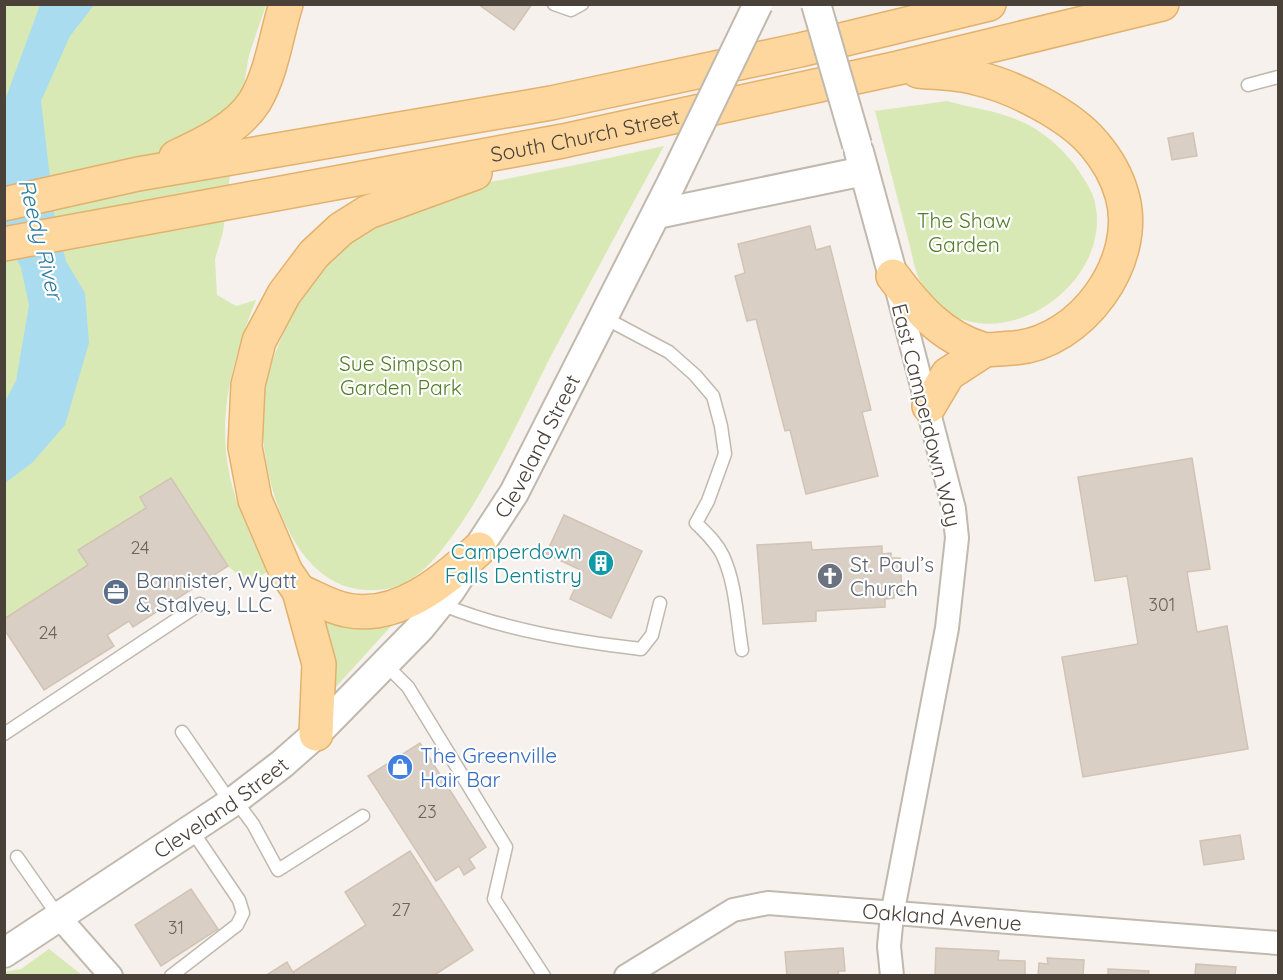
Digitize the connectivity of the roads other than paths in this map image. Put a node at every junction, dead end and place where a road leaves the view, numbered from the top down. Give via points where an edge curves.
1 (286, 4) edge
2 (554, 4) edge
3 (582, 4) edge
4 (758, 4) edge
5 (816, 4) edge
6 (989, 4) edge
7 (1162, 4) edge
8 (898, 68) junction
9 (1278, 78) edge
10 (1248, 85) dead end
11 (563, 141) junction
12 (860, 158) junction
13 (138, 174) junction
14 (4, 204) edge
15 (657, 214) junction
16 (4, 244) edge
17 (893, 276) junction
18 (603, 317) junction
19 (984, 350) junction
20 (929, 406) junction
21 (479, 549) junction
22 (299, 591) junction
23 (660, 603) dead end
24 (200, 604) dead end
25 (440, 604) junction
26 (742, 650) dead end
27 (385, 664) junction
28 (183, 732) dead end
29 (4, 734) edge
30 (316, 734) junction
31 (233, 801) junction
32 (363, 816) dead end
33 (191, 829) junction
34 (18, 857) dead end
35 (892, 915) junction
36 (59, 917) junction
37 (1278, 943) edge
38 (4, 953) edge
39 (111, 975) edge
40 (171, 975) edge
41 (544, 975) edge
42 (626, 975) edge
43 (892, 975) edge

1 - 13 main road via 269,67 255,101 244,114 209,142
2 - 3 lane via 571,10
4 - 15 street, Cleveland Street, bridge
5 - 12 street, East Camperdown Way, bridge
6 - 13 main road, South Church Street via 800,50 551,103
7 - 8 main road, South Church Street
8 - 11 main road, South Church Street
8 - 19 main road via 975,77 1063,117 1094,143 1123,196 1124,234 1110,279 1096,301 1072,325 1047,339 1023,347
9 - 10 lane
11 - 16 main road, South Church Street
11 - 22 main road via 368,212 341,229 314,254 284,294 259,341 248,385 244,447 255,500 286,572
12 - 15 street
12 - 17 street, East Camperdown Way
13 - 14 main road, South Church Street
15 - 18 street, Cleveland Street
17 - 19 main road via 923,315 955,338
17 - 20 street, East Camperdown Way
18 - 21 street, Cleveland Street via 514,493
18 - 26 lane via 669,352 713,396 722,426 724,454 696,523 723,556
19 - 20 main road via 948,374
20 - 35 street, East Camperdown Way via 957,538 947,628
21 - 22 main road via 454,572 400,605 373,613 345,610
21 - 25 street, Cleveland Street
22 - 30 main road via 319,663
23 - 25 lane via 652,635 641,649 588,643 482,621
24 - 29 lane
25 - 27 street, Cleveland Street
27 - 30 street, Cleveland Street
27 - 41 lane via 408,687 506,847 494,899
28 - 31 lane
30 - 31 street, Cleveland Street
31 - 32 lane via 253,824 278,870
31 - 33 street, Cleveland Street
33 - 36 street, Cleveland Street
33 - 40 lane via 239,900 243,913 237,925
34 - 36 lane
35 - 37 street, Oakland Avenue
35 - 42 street, Oakland Avenue via 768,903 749,905 733,910
35 - 43 street, East Camperdown Way
36 - 38 street, Cleveland Street
36 - 39 street

